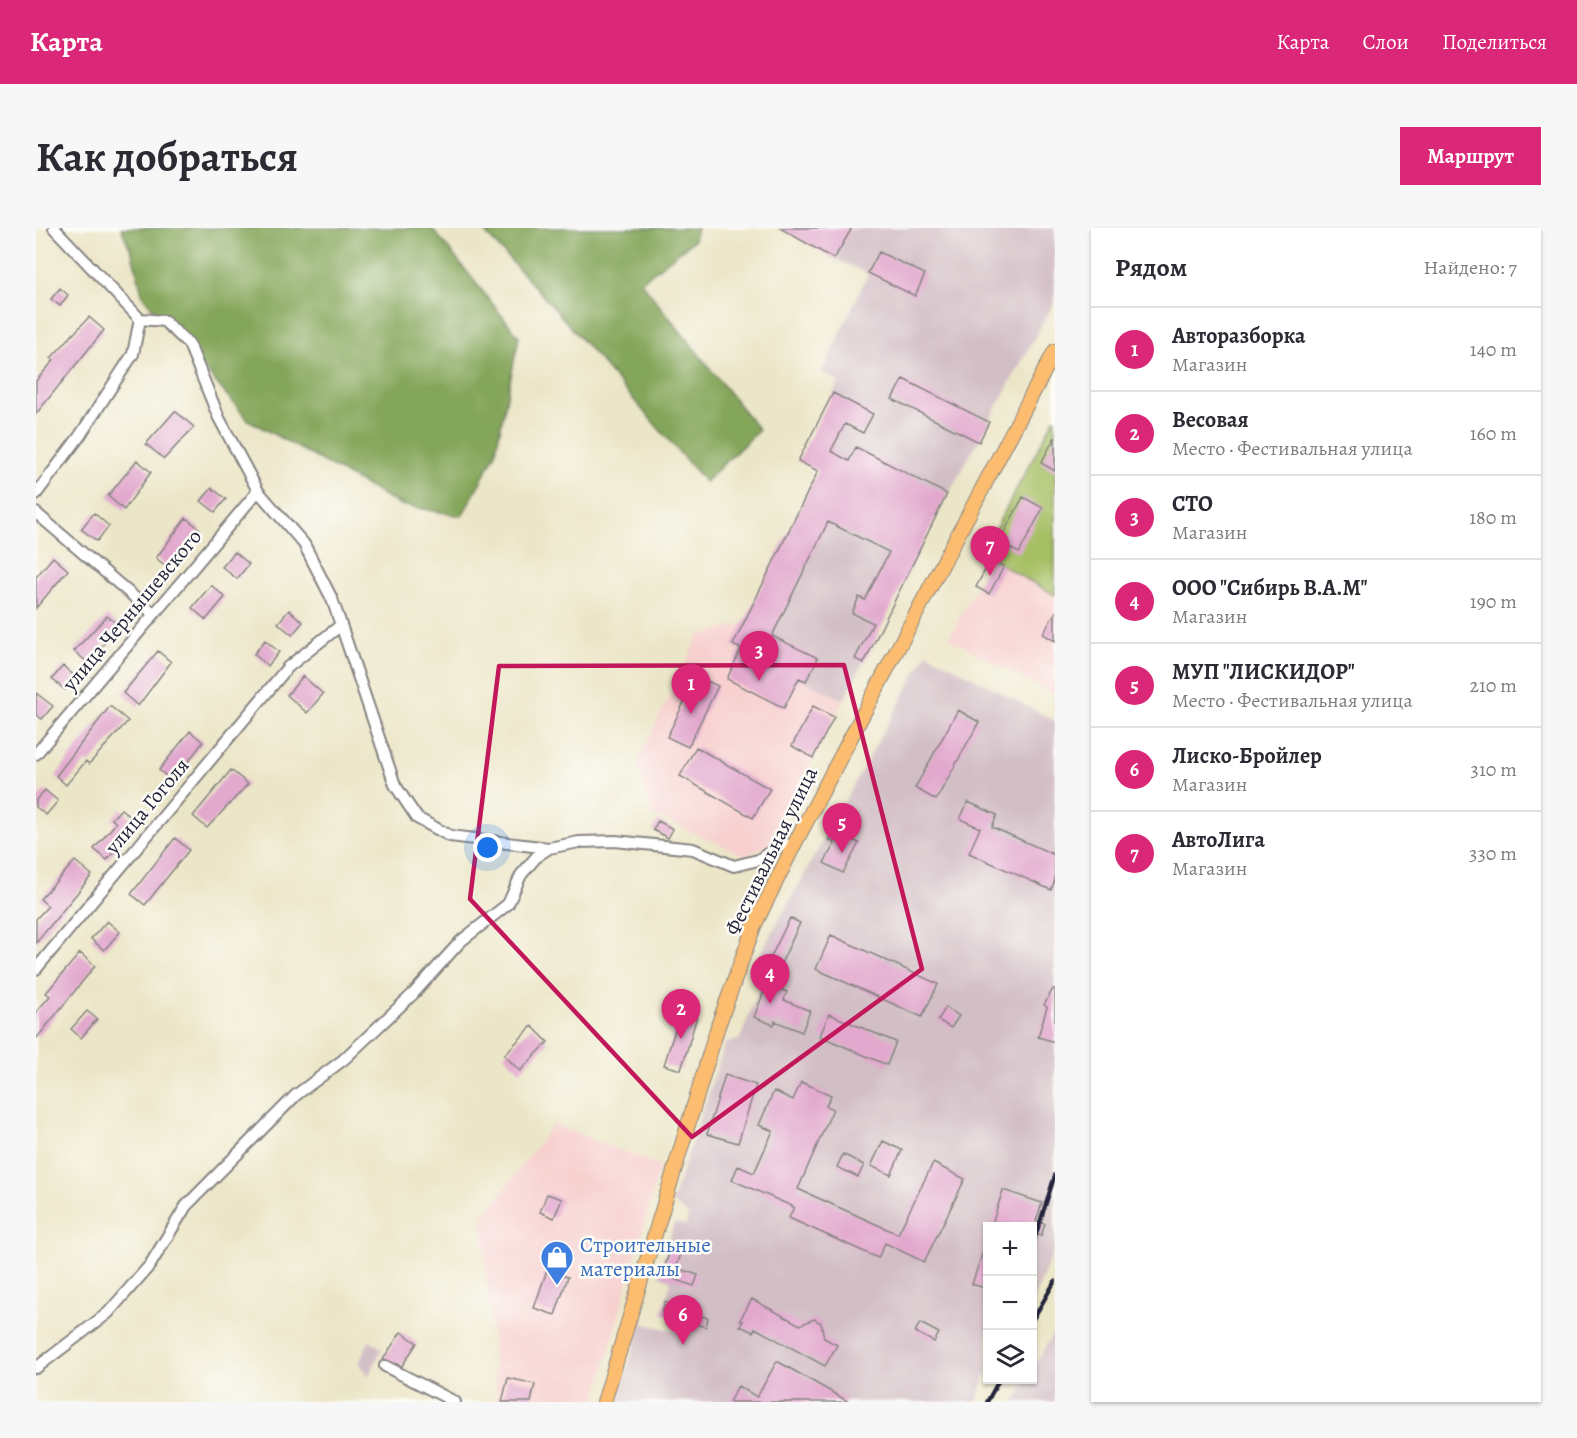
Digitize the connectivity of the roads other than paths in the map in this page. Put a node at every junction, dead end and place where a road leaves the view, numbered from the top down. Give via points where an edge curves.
1 (54, 228) edge
2 (140, 319) junction
3 (1055, 351) edge
4 (258, 491) junction
5 (36, 494) edge
6 (36, 513) edge
7 (153, 614) junction
8 (341, 625) junction
9 (36, 754) edge
10 (795, 843) junction
11 (549, 848) junction
12 (36, 969) edge
13 (385, 1366) dead end
14 (36, 1368) edge
15 (455, 1402) edge
16 (604, 1402) edge

1 - 2 street
2 - 4 street via 164,321 189,344 219,418
2 - 5 street via 132,354 79,437
3 - 10 main road, Фестивальная улица
4 - 7 street, улица Чернышевского
4 - 8 street via 304,544 332,598
6 - 7 street
7 - 9 street, улица Чернышевского
8 - 11 street via 395,785 417,818 450,836
8 - 12 street, улица Гоголя via 288,668
10 - 11 street via 734,866 693,849 659,845 615,841
10 - 16 main road, Фестивальная улица via 754,926 718,1026
11 - 14 street via 528,865 508,904 461,941 343,1060 296,1095 202,1189 186,1206 150,1265 108,1313
13 - 15 street

